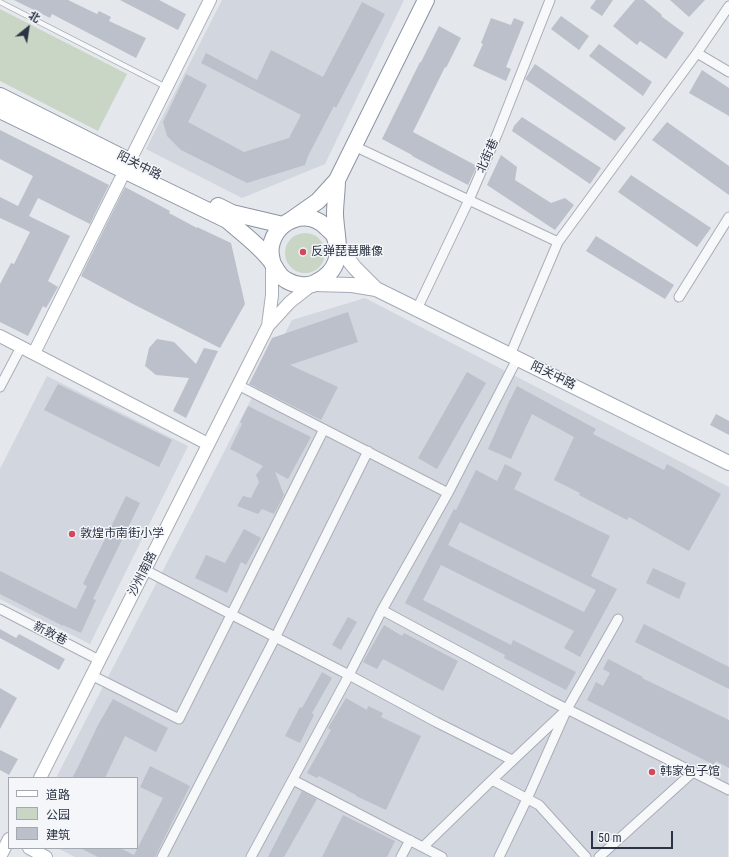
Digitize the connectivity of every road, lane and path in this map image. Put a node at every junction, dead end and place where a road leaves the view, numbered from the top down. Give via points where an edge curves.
1 (210, 0) edge
2 (426, 0) edge
3 (550, 0) edge
4 (0, 2) edge
5 (729, 6) edge
6 (697, 53) junction
7 (729, 72) edge
8 (166, 87) junction
9 (0, 96) edge
10 (0, 110) edge
11 (354, 146) junction
12 (127, 166) junction
13 (337, 180) junction
14 (469, 200) junction
15 (729, 217) edge
16 (287, 222) junction
17 (558, 242) junction
18 (338, 247) junction
19 (272, 262) junction
20 (313, 284) junction
21 (376, 289) junction
22 (679, 297) dead end
23 (417, 309) junction
24 (268, 326) junction
25 (0, 336) edge
26 (21, 347) junction
27 (34, 353) junction
28 (514, 357) junction
29 (238, 385) junction
30 (0, 387) edge
31 (324, 429) junction
32 (208, 444) junction
33 (368, 452) junction
34 (729, 463) edge
35 (448, 493) junction
36 (145, 570) junction
37 (0, 609) edge
38 (382, 610) junction
39 (231, 615) junction
40 (618, 619) dead end
41 (275, 638) junction
42 (99, 660) junction
43 (349, 675) junction
44 (91, 676) junction
45 (567, 709) junction
46 (512, 760) junction
47 (693, 772) junction
48 (40, 777) edge
49 (293, 780) junction
50 (492, 780) junction
51 (729, 790) edge
52 (527, 799) junction
53 (8, 840) edge
54 (410, 840) junction
55 (423, 847) junction
56 (30, 849) edge
57 (0, 857) edge
58 (46, 857) edge
59 (162, 857) edge
60 (251, 857) edge
61 (401, 857) edge
62 (442, 857) edge
63 (499, 857) edge
64 (586, 857) edge
65 (599, 857) edge

1 - 8 main road
2 - 11 highway
3 - 14 street, 北街巷
4 - 8 lane
5 - 6 street
6 - 7 street
6 - 17 street
8 - 12 main road
9 - 12 highway, 阳关中路
10 - 12 highway, 阳关中路
11 - 13 highway
11 - 14 street
12 - 16 highway, 阳关中路 via 232,213
12 - 19 highway, 阳关中路 via 227,220 253,241
12 - 27 main road
13 - 16 highway via 318,202
13 - 18 highway via 335,213
14 - 17 street
14 - 23 street, 北街巷
15 - 22 street
16 - 18 highway via 304,217 322,222 334,235
16 - 19 highway via 273,237 270,247
17 - 28 street
18 - 20 highway via 335,267 326,278
18 - 21 main road
19 - 20 highway via 278,273 286,280 299,285
19 - 24 main road
20 - 21 main road via 352,285
20 - 24 main road via 290,302
21 - 23 main road, 阳关中路
23 - 28 main road, 阳关中路
24 - 29 main road, 沙州南路
25 - 26 main road
26 - 27 main road
26 - 30 street
27 - 32 main road
28 - 34 main road, 阳关中路
28 - 35 street
29 - 31 street
29 - 32 main road, 沙州南路
31 - 33 street
31 - 39 street
32 - 36 main road, 沙州南路
33 - 35 street
33 - 41 street
35 - 38 street
36 - 39 street
36 - 42 main road, 沙州南路
37 - 42 street, 新敦巷
38 - 43 street
38 - 45 street
39 - 41 street
39 - 44 street via 179,719
40 - 45 street
41 - 43 street
41 - 59 street
42 - 44 main road, 沙州南路
43 - 46 street
43 - 49 street
44 - 48 main road, 沙州南路
45 - 46 street
45 - 47 street
45 - 52 street
46 - 50 street
47 - 51 street
47 - 65 street
49 - 54 street
49 - 60 street
50 - 52 street
50 - 55 street
52 - 63 street
52 - 64 street via 539,805
53 - 57 main road
54 - 55 street
54 - 61 street
55 - 62 street
56 - 58 main road

